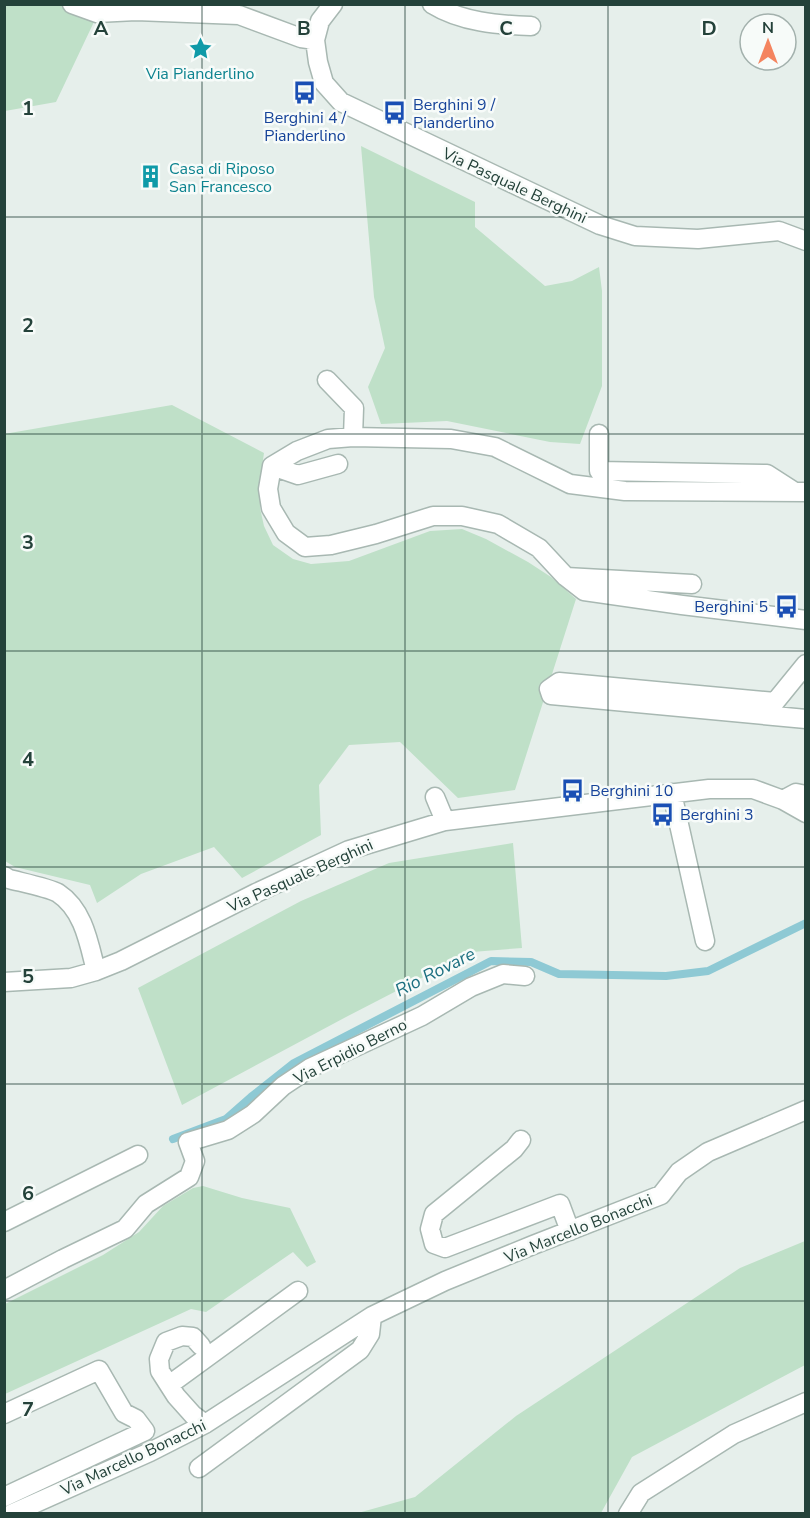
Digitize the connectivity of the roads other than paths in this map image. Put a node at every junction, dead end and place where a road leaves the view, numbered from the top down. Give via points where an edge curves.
1 (72, 4) edge
2 (333, 4) edge
3 (432, 4) edge
4 (133, 8) edge
5 (531, 26) dead end
6 (315, 40) junction
7 (806, 241) edge
8 (327, 380) dead end
9 (599, 434) dead end
10 (352, 437) junction
11 (338, 464) dead end
12 (272, 466) junction
13 (800, 492) edge
14 (566, 577) junction
15 (692, 584) dead end
16 (806, 620) edge
17 (806, 664) edge
18 (806, 719) edge
19 (672, 793) junction
20 (806, 795) edge
21 (435, 797) dead end
22 (783, 800) junction
23 (806, 813) edge
24 (445, 821) junction
25 (4, 876) edge
26 (705, 941) dead end
27 (96, 971) junction
28 (525, 976) dead end
29 (4, 982) edge
30 (806, 1110) edge
31 (521, 1140) dead end
32 (138, 1155) dead end
33 (4, 1222) edge
34 (570, 1231) junction
35 (4, 1290) edge
36 (298, 1291) dead end
37 (372, 1316) junction
38 (201, 1346) dead end
39 (169, 1385) junction
40 (806, 1402) edge
41 (4, 1414) edge
42 (205, 1424) junction
43 (199, 1468) dead end
44 (4, 1497) edge
45 (11, 1514) edge
46 (628, 1514) edge

1 - 4 street via 97,13
2 - 6 street via 320,21
3 - 5 street via 447,13 499,25
4 - 6 street via 239,15
6 - 7 street, Via Pasquale Berghini via 324,83 341,102 600,225 635,236 698,239 779,231
8 - 10 street via 354,408
9 - 13 street via 599,471 767,474
10 - 12 street via 328,439
10 - 13 street via 451,439 495,447 570,484 625,491
11 - 12 street via 298,475
12 - 14 street via 268,489 271,508 286,533 305,547 331,545 433,516 462,516 498,524 538,549
14 - 15 street
14 - 16 street via 584,591
17 - 18 street via 775,702 559,682 549,689 550,695
19 - 22 street, Via Pasquale Berghini via 753,789
19 - 24 street, Via Pasquale Berghini
19 - 26 street
20 - 22 street via 796,793
21 - 24 street
22 - 23 street, Via Pasquale Berghini
24 - 27 street, Via Pasquale Berghini via 349,850
25 - 27 street via 57,893 77,911
27 - 29 street, Via Pasquale Berghini via 71,978
28 - 35 street, Via Erpidio Berno via 503,974 471,987 422,1016 310,1068 228,1130 188,1142 195,1161 189,1177 146,1204 125,1229
30 - 34 street, Via Marcello Bonacchi via 708,1152 679,1172 661,1195
31 - 34 street via 435,1214 430,1228 434,1244 445,1248 560,1204
32 - 33 street
34 - 37 street, Via Marcello Bonacchi via 445,1281
36 - 39 street
37 - 42 street, Via Marcello Bonacchi
37 - 43 street, Via Marcello Bonacchi via 370,1334 360,1350
38 - 39 street via 193,1337 166,1342 159,1359 160,1371
39 - 42 street
40 - 46 street via 734,1434 641,1493
41 - 44 street, Via Marcello Bonacchi via 99,1370 124,1413 136,1419 145,1431
42 - 45 street, Via Marcello Bonacchi

